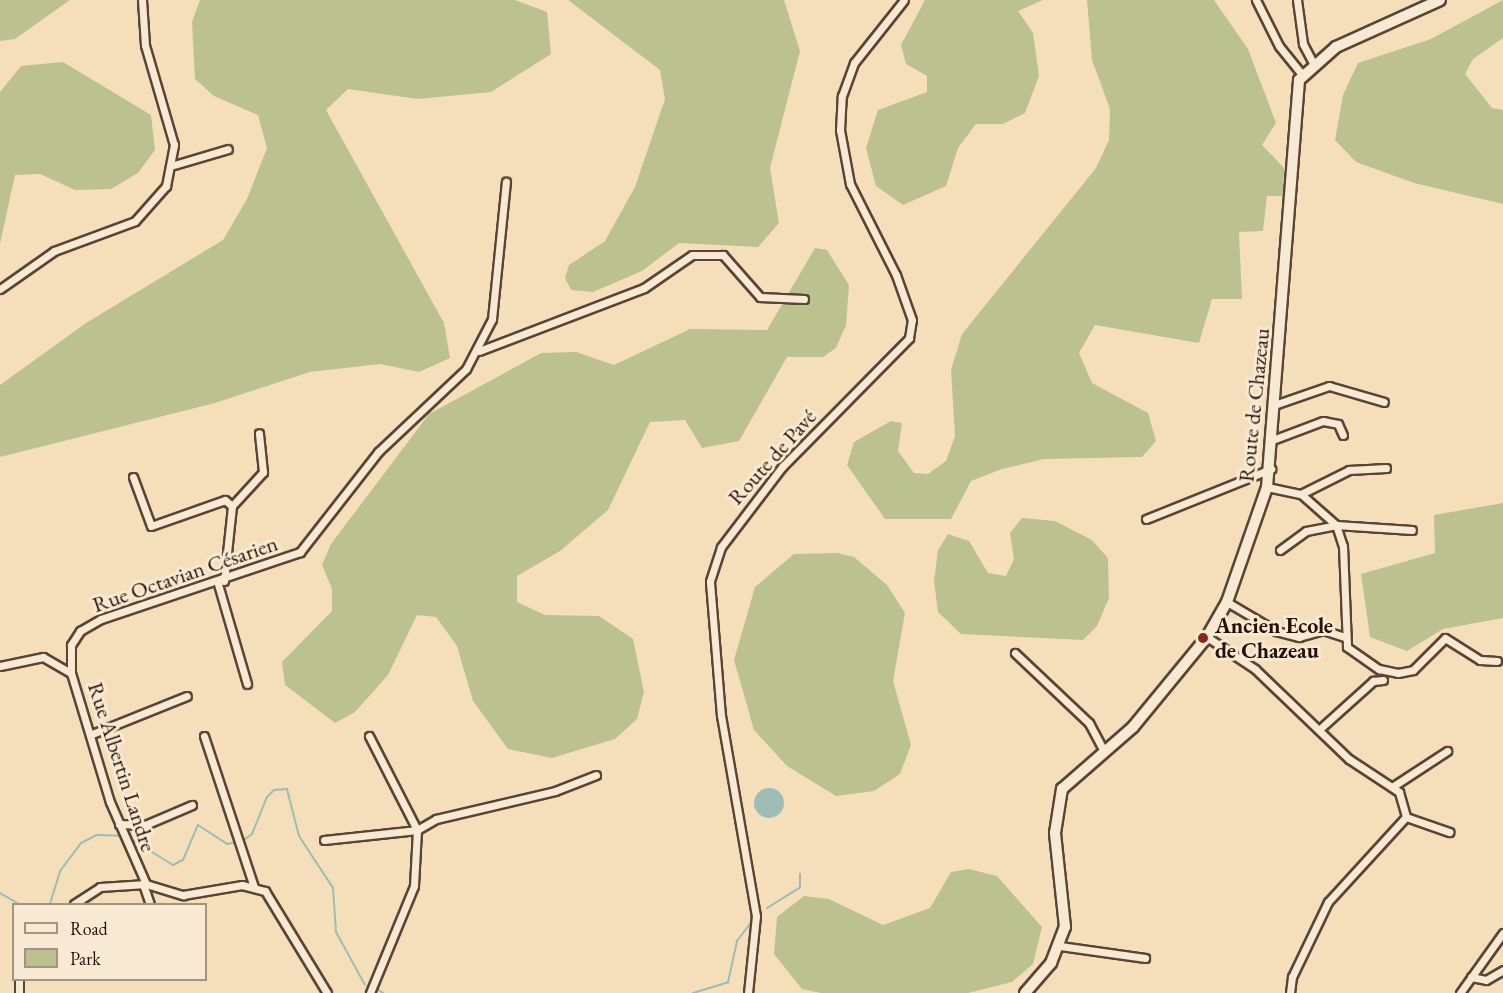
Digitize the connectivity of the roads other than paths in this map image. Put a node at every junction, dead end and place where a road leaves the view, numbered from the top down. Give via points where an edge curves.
1 (142, 0) edge
2 (904, 0) edge
3 (1256, 0) edge
4 (1297, 0) edge
5 (1440, 0) edge
6 (1313, 63) junction
7 (1302, 74) junction
8 (228, 149) dead end
9 (174, 165) junction
10 (506, 182) dead end
11 (0, 289) edge
12 (804, 299) dead end
13 (479, 351) junction
14 (1384, 402) dead end
15 (1277, 404) junction
16 (259, 432) dead end
17 (1343, 435) dead end
18 (1275, 439) junction
19 (1386, 468) dead end
20 (1271, 469) junction
21 (133, 477) dead end
22 (1267, 487) junction
23 (1301, 494) junction
24 (232, 506) junction
25 (1146, 519) dead end
26 (1336, 525) junction
27 (1412, 530) dead end
28 (1280, 550) dead end
29 (221, 583) junction
30 (1227, 602) junction
31 (1207, 637) junction
32 (1345, 637) junction
33 (1015, 653) dead end
34 (1497, 661) dead end
35 (0, 666) edge
36 (71, 673) junction
37 (1383, 680) dead end
38 (247, 684) dead end
39 (186, 696) dead end
40 (1322, 727) junction
41 (92, 734) junction
42 (204, 736) dead end
43 (369, 736) dead end
44 (1104, 751) junction
45 (1447, 752) dead end
46 (596, 775) dead end
47 (1392, 787) junction
48 (192, 805) dead end
49 (1406, 817) junction
50 (120, 827) junction
51 (417, 830) junction
52 (1449, 832) dead end
53 (324, 840) dead end
54 (145, 884) junction
55 (254, 887) junction
56 (76, 903) edge
57 (150, 903) edge
58 (1503, 933) edge
59 (1060, 946) junction
60 (1145, 958) dead end
61 (1503, 970) edge
62 (1471, 977) junction
63 (327, 993) edge
64 (370, 993) edge
65 (748, 993) edge
66 (1025, 993) edge
67 (1290, 993) edge
68 (1460, 993) edge

1 - 9 street via 145,45 174,145
2 - 65 street, Route de Pavé via 854,63 842,96 840,130 850,184 896,275 912,320 909,338 782,467 721,547 710,581 720,706 756,916
3 - 7 street via 1279,46
4 - 6 street via 1303,44
5 - 6 main road, Route de Chazeau via 1361,34
6 - 7 main road, Route de Chazeau
7 - 15 main road, Route de Chazeau via 1294,102
8 - 9 street
9 - 11 street via 166,186 135,221 54,251
10 - 13 street, Rue Octavian Césarien via 499,279 492,320
12 - 13 street via 760,297 723,255 692,255 645,288
13 - 29 street, Rue Octavian Césarien via 378,452 300,552
14 - 15 street via 1329,386
15 - 18 main road, Route de Chazeau
16 - 24 street via 263,475
17 - 18 street via 1338,424 1323,421
18 - 20 main road, Route de Chazeau
19 - 23 street via 1349,470
20 - 22 main road, Route de Chazeau
20 - 25 street
21 - 24 street via 151,526 225,500
22 - 23 street
22 - 30 main road, Route de Chazeau
23 - 26 street
24 - 29 street
26 - 27 street
26 - 28 street via 1306,531
26 - 32 street via 1343,546
29 - 36 street, Rue Octavian Césarien via 80,631 71,645
29 - 38 street
30 - 31 main road, Route de Chazeau
30 - 32 street via 1276,631 1299,637 1323,630
31 - 40 street via 1255,669 1294,709
31 - 44 main road, Route de Chazeau via 1133,727
32 - 34 street via 1347,647 1379,669 1398,674 1413,670 1445,638 1480,660
33 - 44 street via 1089,723
35 - 36 street, Rue Albertin Landre via 44,657
36 - 41 street, Rue Albertin Landre
37 - 40 street via 1373,681
39 - 41 street
40 - 47 street via 1349,759
41 - 50 street, Rue Albertin Landre
42 - 55 street
43 - 51 street
44 - 59 main road, Route de Chazeau via 1067,782 1057,803 1066,918
45 - 47 street
46 - 51 street via 555,791 466,809
47 - 49 street
48 - 50 street via 145,825
49 - 52 street
49 - 67 street via 1328,902 1292,977
50 - 54 street, Rue Albertin Landre
51 - 53 street
51 - 64 street via 414,886
54 - 55 street, Rue Albertin Landre via 183,895
54 - 56 street via 100,887
54 - 57 street
55 - 63 street via 272,897
58 - 62 street
59 - 60 street
59 - 66 main road, Route de Chazeau
61 - 62 street via 1486,980
62 - 68 street

